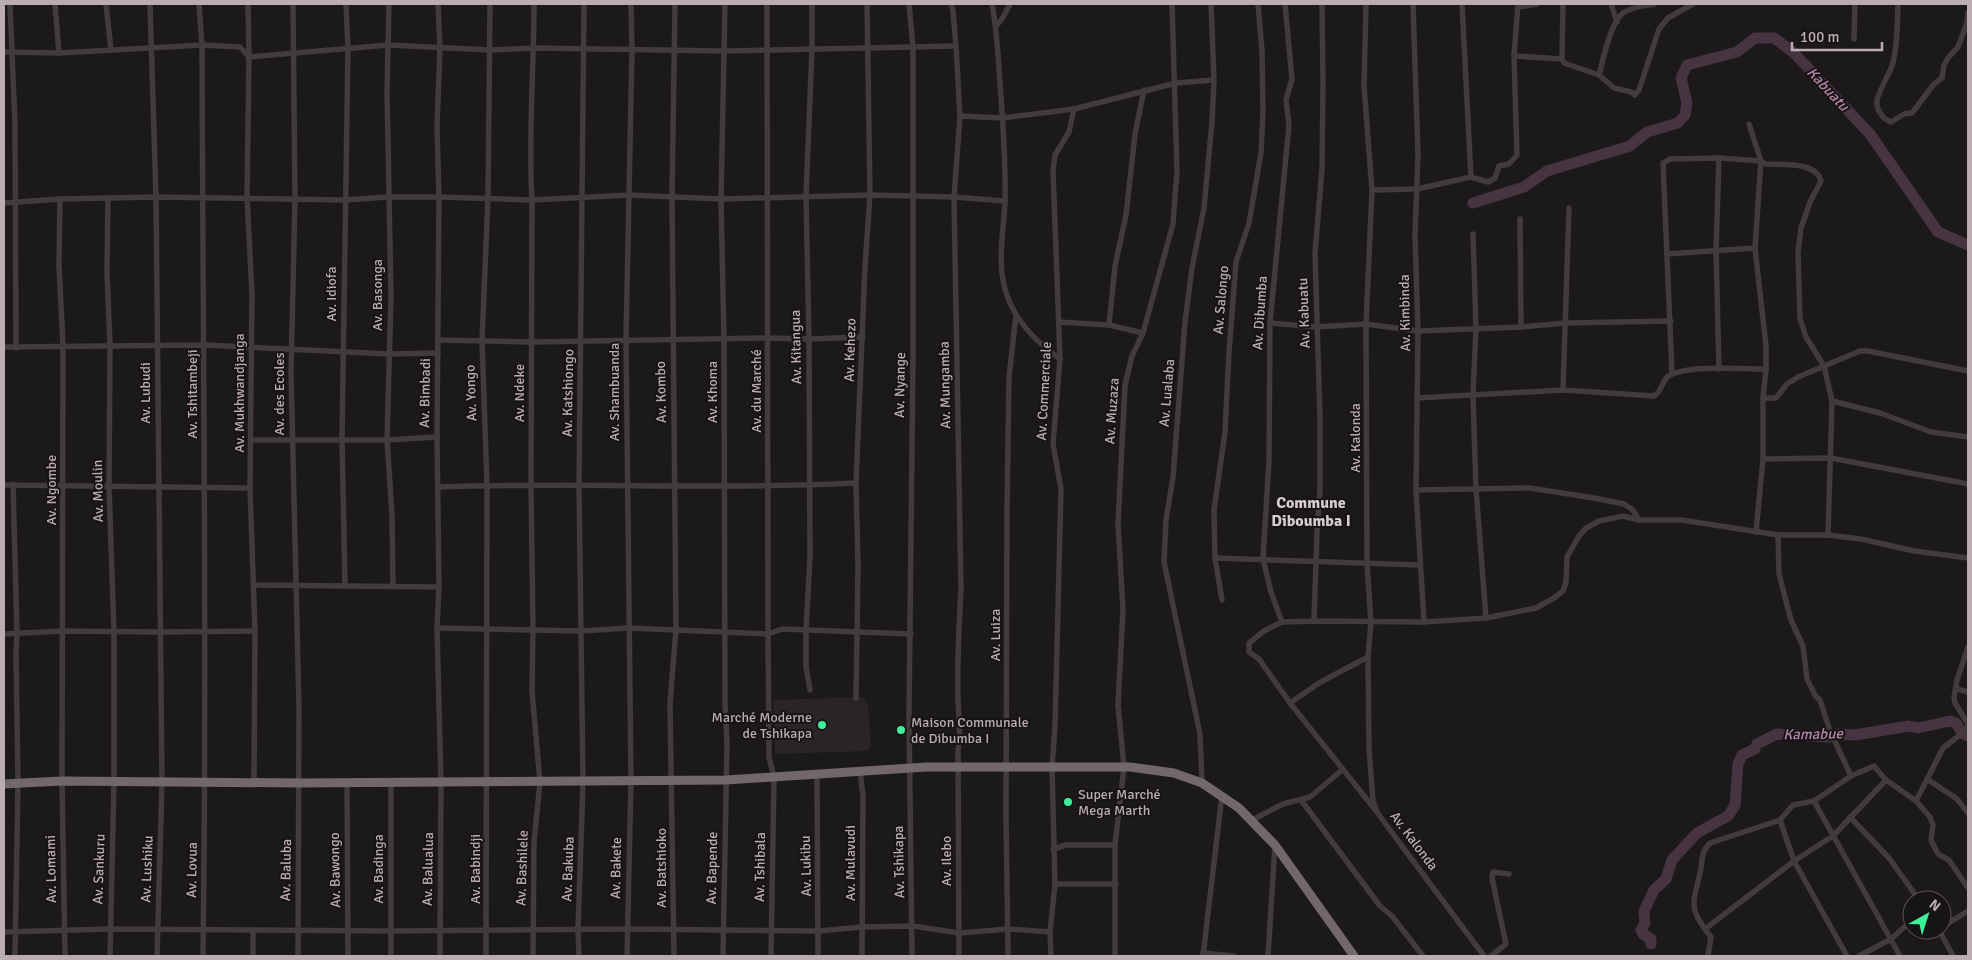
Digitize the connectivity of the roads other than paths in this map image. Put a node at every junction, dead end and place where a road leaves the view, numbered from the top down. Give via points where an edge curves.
1 (10, 4) edge
2 (55, 4) edge
3 (106, 4) edge
4 (150, 4) edge
5 (199, 4) edge
6 (248, 4) edge
7 (293, 4) edge
8 (346, 4) edge
9 (389, 4) edge
10 (438, 4) edge
11 (490, 4) edge
12 (534, 4) edge
13 (584, 4) edge
14 (631, 4) edge
15 (675, 4) edge
16 (725, 4) edge
17 (767, 4) edge
18 (812, 4) edge
19 (867, 4) edge
20 (909, 4) edge
21 (951, 4) edge
22 (992, 4) edge
23 (1010, 4) edge
24 (1172, 4) edge
25 (1211, 4) edge
26 (1258, 4) edge
27 (1285, 4) edge
28 (1322, 4) edge
29 (1366, 4) edge
30 (1413, 4) edge
31 (1462, 4) edge
32 (1537, 4) edge
33 (1563, 4) edge
34 (1611, 4) edge
35 (1654, 4) edge
36 (1693, 4) edge
37 (1855, 4) edge
38 (1898, 4) edge
39 (1518, 5) edge
40 (1968, 12) edge
41 (1617, 22) junction
42 (996, 26) junction
43 (1854, 40) dead end
44 (202, 45) junction
45 (388, 45) junction
46 (956, 46) junction
47 (440, 47) junction
48 (867, 47) junction
49 (348, 48) junction
50 (534, 48) junction
51 (913, 48) junction
52 (151, 49) junction
53 (584, 49) junction
54 (632, 49) junction
55 (768, 49) junction
56 (812, 49) junction
57 (111, 50) junction
58 (490, 50) junction
59 (674, 50) junction
60 (724, 51) junction
61 (4, 52) edge
62 (11, 52) junction
63 (59, 53) junction
64 (295, 54) junction
65 (1514, 56) junction
66 (249, 57) junction
67 (1562, 59) junction
68 (1599, 75) junction
69 (1214, 80) junction
70 (1176, 82) junction
71 (1144, 90) junction
72 (1074, 109) junction
73 (960, 116) junction
74 (1003, 118) junction
75 (1749, 124) dead end
76 (1719, 158) junction
77 (1761, 161) junction
78 (1471, 177) junction
79 (1417, 188) junction
80 (1372, 190) junction
81 (629, 195) junction
82 (870, 195) junction
83 (806, 196) junction
84 (156, 197) junction
85 (388, 197) junction
86 (440, 197) junction
87 (582, 197) junction
88 (672, 197) junction
89 (766, 197) junction
90 (912, 197) junction
91 (954, 197) junction
92 (203, 198) junction
93 (247, 198) junction
94 (296, 198) junction
95 (488, 198) junction
96 (60, 199) junction
97 (108, 199) junction
98 (721, 199) junction
99 (344, 200) junction
100 (532, 200) junction
101 (1005, 201) junction
102 (4, 202) edge
103 (15, 202) junction
104 (1569, 208) dead end
105 (1520, 219) dead end
106 (1473, 234) dead end
107 (1755, 248) junction
108 (1716, 250) junction
109 (1667, 254) junction
110 (1016, 315) junction
111 (1671, 321) junction
112 (1059, 322) junction
113 (1270, 323) junction
114 (1566, 323) junction
115 (1366, 324) junction
116 (1109, 325) junction
117 (1316, 327) junction
118 (1521, 327) junction
119 (1476, 328) junction
120 (1418, 331) junction
121 (1143, 332) junction
122 (863, 337) junction
123 (768, 338) junction
124 (626, 339) junction
125 (438, 340) junction
126 (482, 340) junction
127 (581, 340) junction
128 (673, 340) junction
129 (724, 340) junction
130 (809, 340) junction
131 (532, 342) junction
132 (63, 345) junction
133 (110, 346) junction
134 (158, 346) junction
135 (205, 346) junction
136 (4, 347) edge
137 (16, 348) junction
138 (252, 348) junction
139 (292, 349) junction
140 (343, 351) junction
141 (389, 354) junction
142 (438, 354) junction
143 (1060, 359) junction
144 (1824, 366) junction
145 (1719, 369) junction
146 (1766, 369) junction
147 (1968, 371) edge
148 (1672, 374) junction
149 (1563, 390) junction
150 (1473, 395) junction
151 (1417, 398) junction
152 (1763, 398) junction
153 (1832, 401) junction
154 (437, 437) junction
155 (1968, 437) edge
156 (252, 440) junction
157 (292, 440) junction
158 (342, 440) junction
159 (387, 440) junction
160 (1831, 458) junction
161 (1763, 459) junction
162 (856, 483) junction
163 (13, 484) junction
164 (64, 484) junction
165 (627, 484) junction
166 (1968, 484) edge
167 (4, 485) edge
168 (487, 486) junction
169 (531, 486) junction
170 (580, 486) junction
171 (674, 486) junction
172 (725, 486) junction
173 (768, 486) junction
174 (809, 486) junction
175 (109, 487) junction
176 (158, 487) junction
177 (439, 487) junction
178 (205, 488) junction
179 (250, 488) junction
180 (1476, 489) junction
181 (1416, 490) junction
182 (1639, 520) junction
183 (1756, 532) junction
184 (1778, 535) junction
185 (1828, 535) junction
186 (1215, 558) junction
187 (1263, 558) junction
188 (1968, 558) edge
189 (1316, 562) junction
190 (1367, 563) junction
191 (1420, 565) junction
192 (298, 584) junction
193 (254, 585) junction
194 (345, 585) junction
195 (393, 586) junction
196 (440, 587) junction
197 (1222, 600) dead end
198 (1486, 618) junction
199 (1314, 621) junction
200 (1282, 622) junction
201 (1371, 622) junction
202 (1424, 622) junction
203 (437, 628) junction
204 (486, 628) junction
205 (629, 628) junction
206 (676, 629) junction
207 (533, 630) junction
208 (806, 630) junction
209 (63, 631) junction
210 (114, 631) junction
211 (204, 631) junction
212 (255, 631) junction
213 (581, 631) junction
214 (724, 631) junction
215 (857, 631) junction
216 (160, 632) junction
217 (17, 633) junction
218 (4, 634) edge
219 (768, 634) junction
220 (911, 634) junction
221 (1968, 650) edge
222 (1368, 657) junction
223 (810, 690) dead end
224 (1957, 690) junction
225 (1968, 692) edge
226 (856, 698) dead end
227 (1290, 703) junction
228 (1968, 724) edge
229 (1006, 765) junction
230 (959, 766) junction
231 (910, 767) junction
232 (1052, 767) junction
233 (1124, 767) junction
234 (860, 770) junction
235 (1342, 770) junction
236 (817, 775) junction
237 (1852, 776) junction
238 (774, 777) junction
239 (1927, 779) junction
240 (672, 780) junction
241 (726, 780) junction
242 (1886, 780) junction
243 (62, 781) junction
244 (631, 781) junction
245 (114, 782) junction
246 (254, 782) junction
247 (391, 782) junction
248 (488, 782) junction
249 (540, 782) junction
250 (583, 782) junction
251 (18, 783) junction
252 (162, 783) junction
253 (206, 783) junction
254 (347, 783) junction
255 (441, 783) junction
256 (1202, 783) junction
257 (4, 784) edge
258 (300, 784) junction
259 (1222, 795) junction
260 (1301, 800) junction
261 (1916, 800) junction
262 (1814, 801) junction
263 (1377, 812) junction
264 (1968, 813) edge
265 (1850, 817) junction
266 (1252, 820) junction
267 (1780, 820) junction
268 (1833, 836) junction
269 (1274, 844) junction
270 (1115, 845) junction
271 (1054, 849) junction
272 (1794, 861) junction
273 (1509, 874) dead end
274 (1055, 884) junction
275 (1116, 884) junction
276 (1968, 888) edge
277 (1912, 890) edge
278 (1968, 910) edge
279 (1952, 920) edge
280 (913, 926) junction
281 (862, 927) junction
282 (110, 929) junction
283 (628, 929) junction
284 (1008, 929) junction
285 (1705, 929) junction
286 (1902, 929) edge
287 (65, 930) junction
288 (157, 930) junction
289 (204, 930) junction
290 (253, 930) junction
291 (440, 930) junction
292 (578, 930) junction
293 (674, 930) junction
294 (772, 930) junction
295 (819, 930) junction
296 (15, 931) junction
297 (298, 931) junction
298 (348, 931) junction
299 (391, 931) junction
300 (487, 931) junction
301 (533, 931) junction
302 (724, 931) junction
303 (4, 932) edge
304 (1050, 932) junction
305 (959, 933) junction
306 (1891, 939) junction
307 (1944, 940) edge
308 (1203, 954) edge
309 (15, 956) edge
310 (64, 956) edge
311 (110, 956) edge
312 (157, 956) edge
313 (203, 956) edge
314 (252, 956) edge
315 (298, 956) edge
316 (348, 956) edge
317 (390, 956) edge
318 (440, 956) edge
319 (486, 956) edge
320 (533, 956) edge
321 (579, 956) edge
322 (628, 956) edge
323 (674, 956) edge
324 (723, 956) edge
325 (772, 956) edge
326 (818, 956) edge
327 (862, 956) edge
328 (912, 956) edge
329 (959, 956) edge
330 (1008, 956) edge
331 (1050, 956) edge
332 (1115, 956) edge
333 (1234, 956) edge
334 (1268, 956) edge
335 (1354, 956) edge
336 (1423, 956) edge
337 (1484, 956) edge
338 (1491, 956) edge
339 (1708, 956) edge
340 (1847, 956) edge
341 (1860, 956) edge
342 (1900, 956) edge
343 (1953, 956) edge

1 - 62 street
2 - 63 street
3 - 57 street
4 - 52 street, Av. Lubudi
5 - 44 street, Av. Tshitambeji
6 - 66 street, Av. Mukhwandjanga
7 - 64 street, Av. des Ecoles
8 - 49 street, Av. Idiofa
9 - 45 street, Av. Basonga
10 - 47 street, Av. Bimbadi
11 - 58 street, Av. Yongo
12 - 50 street, Av. Ndeke
13 - 53 street, Av. Katshiongo
14 - 54 street, Av. Shambuanda
15 - 59 street, Av. Kombo
16 - 60 street, Av. Khoma
17 - 55 street, Av. du Marché
18 - 56 street, Av. Kitangua
19 - 48 street, Av. Kehezo
20 - 51 street, Av. Nyange
21 - 46 street, Av. Mungamba
22 - 42 street
23 - 42 street
24 - 70 street, Av. Muzaza
25 - 69 street, Av. Lualaba
26 - 186 street, Av. Salongo via 1262,50 1261,152 1251,215 1236,262 1225,432 1214,510
27 - 113 street, Av. Dibumba via 1292,79 1286,100 1289,125
28 - 117 street, Av. Kabuatu via 1322,159 1315,254
29 - 80 street, Av. Kalonda via 1364,86
30 - 79 street, Av. Kimbinda
31 - 78 street
32 - 39 street
33 - 67 street
34 - 41 street
35 - 41 street via 1623,13
36 - 68 street via 1668,18 1659,29 1635,95 1614,88
37 - 43 street
38 - 40 street via 1895,54 1876,99 1879,112 1891,122 1912,113 1942,78 1944,65 1958,47
39 - 65 street
41 - 68 street via 1613,26
42 - 74 street
44 - 52 street
44 - 66 street via 240,47
44 - 92 street, Av. Tshitambeji
45 - 47 street
45 - 49 street
45 - 85 street, Av. Basonga
46 - 51 street
46 - 73 street, Av. Mungamba
47 - 58 street
47 - 86 street, Av. Bimbadi via 436,126
48 - 51 street
48 - 56 street
48 - 82 street, Av. Kehezo
49 - 64 street
49 - 99 street, Av. Idiofa
50 - 53 street
50 - 58 street
50 - 100 street, Av. Ndeke via 529,154
51 - 90 street, Av. Nyange
52 - 57 street
52 - 84 street, Av. Lubudi
53 - 54 street
53 - 87 street, Av. Katshiongo
54 - 59 street
54 - 81 street, Av. Shambuanda
55 - 56 street
55 - 60 street
55 - 89 street, Av. du Marché
56 - 83 street, Av. Kitangua
57 - 63 street
58 - 95 street, Av. Yongo
59 - 60 street
59 - 88 street, Av. Kombo
60 - 98 street, Av. Khoma
61 - 62 street
62 - 63 street
62 - 103 street
64 - 66 street
64 - 94 street, Av. des Ecoles
65 - 67 street
65 - 78 street via 1516,155 1509,164 1500,166 1492,181
66 - 93 street, Av. Mukhwandjanga
67 - 68 street
69 - 70 street
69 - 256 street, Av. Lualaba via 1204,208 1192,268 1164,562 1200,734
70 - 71 street
70 - 121 street, Av. Muzaza via 1177,171 1173,224
71 - 72 street
71 - 116 street via 1135,134 1126,215 1115,266
72 - 74 street
72 - 112 street, Av. Commerciale via 1069,132 1055,155 1053,170
73 - 74 street
73 - 91 street, Av. Mungamba
74 - 101 street
75 - 77 street
76 - 77 street
76 - 108 street
76 - 109 street via 1670,159 1664,163
77 - 107 street
77 - 144 street via 1807,166 1821,178 1801,228 1798,263 1800,319 1806,337
78 - 79 street
79 - 80 street
79 - 120 street, Av. Kimbinda
80 - 115 street, Av. Kalonda
81 - 87 street
81 - 88 street
81 - 124 street, Av. Shambuanda
82 - 83 street
82 - 90 street
82 - 122 street, Av. Kehezo
83 - 89 street
83 - 130 street, Av. Kitangua
84 - 92 street
84 - 97 street
84 - 134 street, Av. Lubudi
85 - 86 street
85 - 99 street
85 - 141 street, Av. Basonga
86 - 95 street
86 - 125 street, Av. Bimbadi
87 - 100 street
87 - 127 street, Av. Katshiongo
88 - 98 street
88 - 128 street, Av. Kombo
89 - 98 street
89 - 123 street, Av. du Marché
90 - 91 street
90 - 220 street, Av. Nyange
91 - 101 street
91 - 230 street, Av. Mungamba via 962,589 957,650 961,733
92 - 93 street
92 - 135 street, Av. Tshitambeji
93 - 94 street
93 - 138 street, Av. Mukhwandjanga
94 - 99 street
94 - 139 street, Av. des Ecoles
95 - 100 street
95 - 126 street, Av. Yongo
96 - 97 street
96 - 103 street
96 - 132 street, Av. Ngombe
97 - 133 street, Av. Moulin
98 - 129 street, Av. Khoma
99 - 140 street, Av. Idiofa
100 - 131 street, Av. Ndeke
101 - 110 street via 1002,270 1005,289
102 - 103 street
103 - 137 street
104 - 114 street
105 - 118 street
106 - 119 street
107 - 108 street
107 - 146 street via 1766,338
108 - 109 street
108 - 145 street
109 - 111 street
110 - 143 street via 1040,345
110 - 229 street, Av. Luiza via 1009,377
111 - 114 street
111 - 148 street
112 - 116 street
112 - 143 street, Av. Commerciale
113 - 117 street
113 - 187 street, Av. Dibumba via 1269,461
114 - 118 street
114 - 149 street
115 - 117 street
115 - 120 street
115 - 190 street, Av. Kalonda
116 - 121 street
117 - 189 street, Av. Kabuatu via 1320,489
118 - 119 street
119 - 120 street
119 - 150 street
120 - 151 street, Av. Kimbinda
121 - 233 street, Av. Muzaza via 1132,356 1125,385 1119,514 1123,610 1118,705
122 - 130 street
122 - 162 street, Av. Kehezo
123 - 129 street
123 - 130 street
123 - 173 street, Av. du Marché
124 - 127 street
124 - 128 street
124 - 165 street, Av. Shambuanda
125 - 126 street
125 - 142 street, Av. Bimbadi
126 - 131 street
126 - 168 street, Av. Yongo
127 - 131 street
127 - 170 street, Av. Katshiongo
128 - 129 street
128 - 171 street, Av. Kombo
129 - 172 street, Av. Khoma
130 - 174 street, Av. Kitangua
131 - 169 street, Av. Ndeke
132 - 133 street
132 - 137 street
132 - 164 street, Av. Ngombe
133 - 134 street
133 - 175 street, Av. Moulin
134 - 135 street
134 - 176 street, Av. Lubudi
135 - 138 street
135 - 178 street, Av. Tshitambeji
136 - 137 street
138 - 139 street
138 - 156 street, Av. Mukhwandjanga
139 - 140 street
139 - 157 street, Av. des Ecoles
140 - 141 street
140 - 158 street, Av. Idiofa
141 - 142 street
141 - 159 street, Av. Basonga
142 - 154 street, Av. Bimbadi
143 - 232 street, Av. Commerciale via 1053,444 1062,488
144 - 147 street via 1860,351 1868,351
144 - 152 street via 1787,384 1776,398
144 - 153 street
145 - 146 street
145 - 148 street
146 - 152 street
148 - 149 street via 1665,378 1654,396
149 - 150 street
150 - 151 street
150 - 180 street
151 - 181 street, Av. Kimbinda
152 - 161 street
153 - 155 street via 1880,413 1931,432
153 - 160 street
154 - 159 street
154 - 177 street, Av. Bimbadi
156 - 157 street
156 - 179 street, Av. Mukhwandjanga
157 - 158 street
157 - 192 street, Av. des Ecoles
158 - 159 street
158 - 194 street, Av. Idiofa
159 - 195 street, Av. Basonga
160 - 161 street
160 - 166 street
160 - 185 street
161 - 183 street
162 - 174 street
162 - 215 street, Av. Kehezo
163 - 164 street
163 - 167 street
163 - 217 street
164 - 175 street
164 - 209 street, Av. Ngombe
165 - 170 street
165 - 171 street
165 - 205 street, Av. Shambuanda
168 - 169 street
168 - 177 street
168 - 204 street, Av. Yongo
169 - 170 street
169 - 207 street, Av. Ndeke
170 - 213 street, Av. Katshiongo
171 - 172 street
171 - 206 street, Av. Kombo
172 - 173 street
172 - 214 street, Av. Khoma
173 - 174 street
173 - 219 street, Av. du Marché
174 - 208 street, Av. Kitangua
175 - 176 street
175 - 210 street, Av. Moulin
176 - 178 street
176 - 216 street, Av. Lubudi
177 - 196 street, Av. Bimbadi
178 - 179 street
178 - 211 street, Av. Tshitambeji
179 - 193 street, Av. Mukhwandjanga
180 - 181 street
180 - 182 street via 1530,488 1599,499 1629,506
180 - 198 street
181 - 191 street, Av. Kimbinda
182 - 183 street via 1682,520
182 - 198 street via 1623,516 1599,521 1586,528 1567,557 1563,591 1536,608
183 - 184 street
184 - 185 street
184 - 237 street via 1779,574 1791,620 1803,646 1807,679 1820,700 1830,731
185 - 188 street
186 - 187 street
186 - 197 street, Av. Salongo
187 - 189 street
187 - 200 street, Av. Dibumba
189 - 190 street
189 - 199 street, Av. Kabuatu
190 - 191 street
190 - 201 street, Av. Kalonda
191 - 202 street, Av. Kimbinda
192 - 193 street
192 - 194 street
192 - 258 street, Av. des Ecoles
193 - 212 street, Av. Mukhwandjanga
194 - 195 street
195 - 196 street
196 - 203 street, Av. Bimbadi
198 - 202 street
199 - 200 street
199 - 201 street
200 - 227 street via 1264,631 1248,647
201 - 202 street
201 - 222 street, Av. Kalonda
203 - 204 street
203 - 255 street, Av. Bimbadi
204 - 207 street
204 - 248 street, Av. Yongo
205 - 206 street
205 - 213 street
205 - 244 street, Av. Shambuanda
206 - 214 street
206 - 240 street, Av. Kombo via 670,703
207 - 213 street
207 - 249 street, Av. Ndeke via 532,691
208 - 215 street
208 - 219 street via 782,629
208 - 223 street, Av. Kitangua
209 - 210 street
209 - 217 street
209 - 243 street, Av. Ngombe
210 - 216 street
210 - 245 street, Av. Moulin
211 - 212 street
211 - 216 street
211 - 253 street, Av. Tshitambeji
212 - 246 street, Av. Mukhwandjanga
213 - 250 street, Av. Katshiongo
214 - 219 street
214 - 241 street, Av. Khoma
215 - 220 street
215 - 226 street, Av. Kehezo
216 - 252 street, Av. Lubudi
217 - 218 street
217 - 251 street
219 - 238 street, Av. du Marché via 769,757
220 - 231 street, Av. Nyange
221 - 224 street via 1957,680
222 - 227 street
222 - 263 street, Av. Kalonda via 1369,750 1373,801
224 - 225 street
224 - 228 street via 1955,702
227 - 235 street
228 - 239 street via 1965,731 1943,748
229 - 230 highway
229 - 232 highway
229 - 284 street, Av. Luiza
230 - 231 highway
230 - 305 street, Av. Ilebo
231 - 234 highway
231 - 280 street, Av. Tshikapa
232 - 233 highway
232 - 271 street, Av. Commerciale
233 - 256 highway via 1174,773
233 - 270 street, Av. Muzaza
234 - 236 highway
234 - 281 street, Av. Mulavudi via 863,796
235 - 260 street via 1310,797
235 - 263 street
236 - 238 highway
236 - 295 street, Av. Lukibu
237 - 242 street via 1874,766
237 - 262 street
238 - 241 highway
238 - 294 street, Av. Tshibala
239 - 261 street
239 - 264 street via 1957,799
240 - 241 highway
240 - 244 highway
240 - 293 street, Av. Batshioko
241 - 302 street, Av. Bapende
242 - 261 street
242 - 265 street
243 - 245 highway
243 - 251 highway
243 - 287 street, Av. Lomami
244 - 250 highway
244 - 283 street, Av. Bakete
245 - 252 highway
245 - 282 street, Av. Sankuru
246 - 253 highway
246 - 258 highway
247 - 254 highway
247 - 255 highway
247 - 299 street, Av. Badinga
248 - 249 highway
248 - 255 highway
248 - 300 street, Av. Babindji
249 - 250 highway
249 - 301 street, Av. Bashilele via 534,842
250 - 292 street, Av. Bakuba
251 - 257 highway
251 - 296 street
252 - 253 highway
252 - 288 street, Av. Lushiku
253 - 289 street, Av. Lovua
254 - 258 highway
254 - 298 street, Av. Bawongo
255 - 291 street, Av. Balualua
256 - 259 highway
258 - 297 street, Av. Baluba
259 - 266 highway
259 - 308 street
260 - 266 street via 1283,804
260 - 336 street via 1380,906 1392,916
261 - 276 street via 1933,825 1931,840 1938,854 1949,860
262 - 267 street via 1793,805
262 - 268 street
263 - 337 street, Av. Kalonda
265 - 268 street
265 - 277 street via 1889,858
266 - 269 highway
267 - 272 street
267 - 285 street via 1710,843 1703,851 1694,908 1698,922
268 - 272 street
268 - 306 street
269 - 334 street
269 - 335 highway
270 - 271 street via 1066,845
270 - 275 street, Av. Muzaza
271 - 274 street, Av. Commerciale
272 - 285 street
272 - 340 street
273 - 338 street via 1493,872 1506,944
274 - 275 street
274 - 304 street, Av. Commerciale
275 - 332 street, Av. Muzaza
278 - 279 street
280 - 281 street
280 - 305 street
280 - 328 street, Av. Tshikapa
281 - 295 street
281 - 327 street, Av. Mulavudi
282 - 287 street
282 - 288 street
282 - 311 street, Av. Sankuru
283 - 292 street
283 - 293 street
283 - 322 street, Av. Bakete
284 - 304 street
284 - 305 street
284 - 330 street, Av. Luiza
285 - 339 street via 1712,942
286 - 306 street
287 - 296 street
287 - 310 street, Av. Lomami
288 - 289 street
288 - 312 street, Av. Lushiku
289 - 290 street
289 - 313 street, Av. Lovua
290 - 297 street
290 - 314 street
291 - 299 street
291 - 300 street
291 - 318 street, Av. Balualua
292 - 301 street
292 - 321 street, Av. Bakuba
293 - 302 street
293 - 323 street, Av. Batshioko
294 - 295 street
294 - 302 street
294 - 325 street, Av. Tshibala
295 - 326 street, Av. Lukibu
296 - 303 street
296 - 309 street
297 - 298 street
297 - 315 street, Av. Baluba
298 - 299 street
298 - 316 street, Av. Bawongo
299 - 317 street, Av. Badinga
300 - 301 street
300 - 319 street, Av. Babindji
301 - 320 street, Av. Bashilele
302 - 324 street, Av. Bapende
304 - 331 street, Av. Commerciale
305 - 329 street, Av. Ilebo
306 - 341 street
306 - 342 street
307 - 343 street
308 - 333 street

